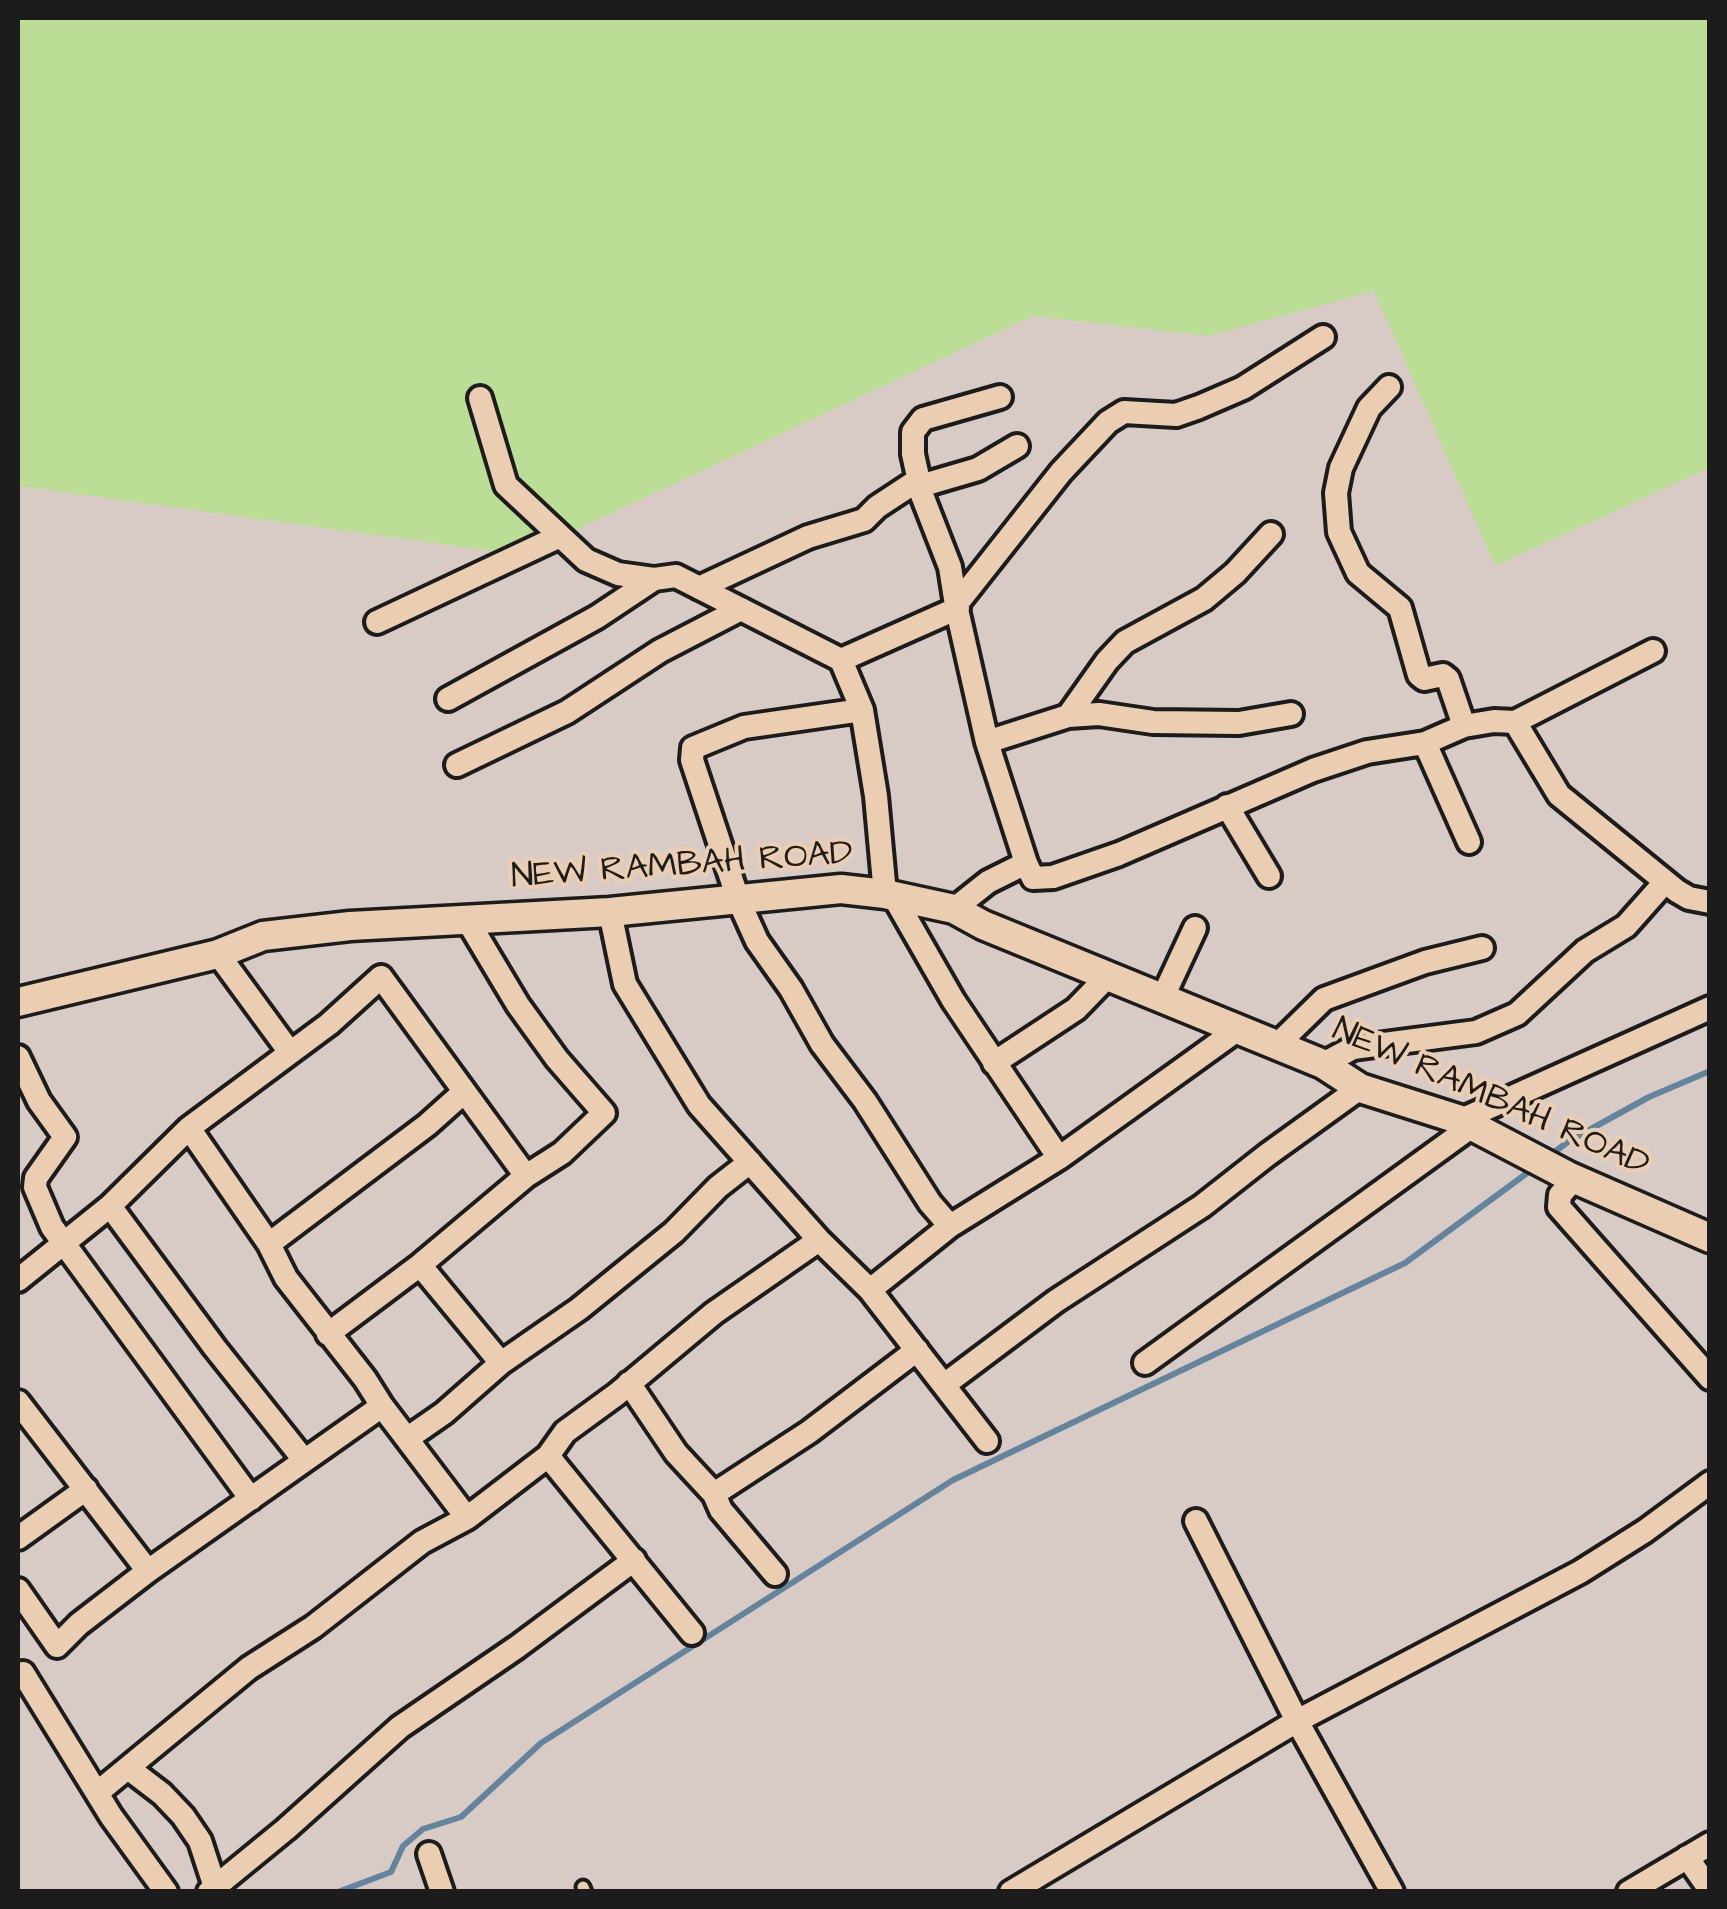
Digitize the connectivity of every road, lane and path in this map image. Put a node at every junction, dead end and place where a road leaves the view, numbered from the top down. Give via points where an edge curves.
1 (1323, 337) dead end
2 (1389, 387) dead end
3 (1000, 397) dead end
4 (480, 398) dead end
5 (1017, 446) dead end
6 (919, 483) junction
7 (1271, 534) dead end
8 (558, 537) junction
9 (654, 579) junction
10 (700, 588) junction
11 (957, 606) junction
12 (741, 608) junction
13 (377, 622) dead end
14 (1653, 651) dead end
15 (840, 660) junction
16 (448, 699) dead end
17 (862, 710) junction
18 (1291, 714) dead end
19 (1068, 716) junction
20 (1515, 722) junction
21 (1464, 726) junction
22 (987, 742) junction
23 (1424, 743) junction
24 (457, 765) dead end
25 (1227, 806) junction
26 (1469, 842) dead end
27 (1026, 863) junction
28 (1269, 876) dead end
29 (1665, 882) junction
30 (889, 896) junction
31 (738, 899) junction
32 (1710, 902) edge
33 (954, 908) junction
34 (610, 912) junction
35 (466, 918) junction
36 (1195, 928) dead end
37 (1482, 948) dead end
38 (218, 954) junction
39 (1108, 976) junction
40 (1162, 999) junction
41 (18, 1002) edge
42 (1710, 1008) edge
43 (1238, 1030) junction
44 (1276, 1046) junction
45 (289, 1051) junction
46 (18, 1057) edge
47 (994, 1063) junction
48 (1323, 1064) junction
49 (1360, 1088) junction
50 (464, 1092) junction
51 (189, 1128) junction
52 (1475, 1128) junction
53 (1060, 1158) junction
54 (750, 1162) junction
55 (526, 1176) junction
56 (1571, 1177) junction
57 (110, 1206) junction
58 (950, 1226) junction
59 (1710, 1238) edge
60 (819, 1240) junction
61 (64, 1242) junction
62 (269, 1244) junction
63 (420, 1265) junction
64 (18, 1280) edge
65 (870, 1290) junction
66 (328, 1334) junction
67 (916, 1350) junction
68 (502, 1363) junction
69 (1144, 1364) dead end
70 (1710, 1378) edge
71 (630, 1383) junction
72 (944, 1385) junction
73 (18, 1402) edge
74 (382, 1406) junction
75 (408, 1438) junction
76 (987, 1440) dead end
77 (548, 1456) junction
78 (304, 1460) junction
79 (1710, 1483) edge
80 (86, 1490) junction
81 (714, 1494) junction
82 (251, 1498) junction
83 (467, 1518) junction
84 (1196, 1521) dead end
85 (18, 1538) edge
86 (634, 1560) junction
87 (148, 1571) junction
88 (775, 1574) dead end
89 (18, 1590) edge
90 (692, 1632) dead end
91 (56, 1646) junction
92 (20, 1675) edge
93 (1296, 1722) junction
94 (128, 1768) junction
95 (98, 1793) junction
96 (1710, 1844) edge
97 (429, 1854) dead end
98 (1687, 1857) junction
99 (212, 1889) edge
100 (1710, 1890) edge
101 (166, 1892) edge
102 (442, 1892) edge
103 (1011, 1892) edge
104 (1392, 1892) edge
105 (1629, 1892) edge

1 - 11 street via 1200,407 1176,415 1124,412 1108,422
2 - 21 street via 1369,408 1340,468 1338,532 1358,573 1400,608 1419,675 1448,679
3 - 6 street via 918,422 913,454
4 - 8 street via 506,485
5 - 6 street via 978,469
6 - 10 street via 864,520 808,537
6 - 11 street
7 - 19 street via 1204,598 1125,642
8 - 9 street via 599,568
8 - 13 street
9 - 10 street via 676,576
9 - 16 street
10 - 12 street
11 - 15 street
11 - 22 street
12 - 15 street
12 - 24 street via 567,712
14 - 20 street
15 - 17 street
17 - 30 street
17 - 31 street via 744,727 693,748
18 - 19 street via 1239,723
19 - 22 street
20 - 21 street
20 - 29 street via 1559,795
21 - 23 street
22 - 27 street
23 - 25 street via 1367,752
23 - 26 street
25 - 27 street via 1053,877 1034,878
25 - 28 street
27 - 33 street
29 - 32 street
29 - 48 street via 1626,926 1585,951 1517,1014 1476,1032 1353,1048
30 - 31 street, NEW RAMBAH ROAD via 841,889
30 - 33 street, NEW RAMBAH ROAD
30 - 47 street
31 - 34 street, NEW RAMBAH ROAD
31 - 58 street via 822,1044
33 - 39 street, NEW RAMBAH ROAD
34 - 35 street, NEW RAMBAH ROAD
34 - 54 street via 624,984 699,1105
35 - 38 street, NEW RAMBAH ROAD via 263,936
35 - 55 street via 518,1005 604,1114
36 - 40 street
37 - 44 street via 1324,999
38 - 41 street, NEW RAMBAH ROAD
38 - 45 street
39 - 40 street, NEW RAMBAH ROAD
39 - 47 street via 1076,1009
40 - 43 street, NEW RAMBAH ROAD
42 - 52 street
43 - 44 street, NEW RAMBAH ROAD
43 - 53 street
44 - 48 street, NEW RAMBAH ROAD
45 - 50 street via 381,977
45 - 51 street
46 - 61 street via 65,1137 35,1187
47 - 53 street
48 - 49 street, NEW RAMBAH ROAD
49 - 52 street, NEW RAMBAH ROAD
49 - 72 street
50 - 55 street
50 - 62 street
51 - 57 street
51 - 62 street
52 - 56 street, NEW RAMBAH ROAD
52 - 69 street
53 - 58 street
54 - 60 street
54 - 68 street via 579,1309
55 - 63 street
56 - 59 street, NEW RAMBAH ROAD
56 - 70 street via 1559,1207
57 - 61 street
57 - 78 street
58 - 65 street
60 - 65 street
60 - 71 street via 714,1313
61 - 64 street
61 - 82 street
62 - 66 street
63 - 66 street
63 - 68 street
65 - 67 street
66 - 74 street
67 - 72 street
67 - 81 street
68 - 75 street
71 - 77 street via 565,1432
71 - 81 street via 676,1453
72 - 76 street
73 - 80 street
74 - 75 street
74 - 78 street
75 - 83 street
77 - 83 street
77 - 86 street
78 - 82 street
79 - 93 street via 1580,1572
80 - 85 street
80 - 87 street
81 - 88 street
82 - 87 street
83 - 94 street via 422,1542 249,1668
84 - 93 street
86 - 90 street
86 - 99 street via 400,1727
87 - 91 street
89 - 91 street
91 - 92 street
92 - 95 street
93 - 103 street
93 - 104 street
94 - 95 street
94 - 99 street via 184,1816 200,1841
95 - 101 street
96 - 98 street
97 - 102 street
98 - 100 street
98 - 105 street

